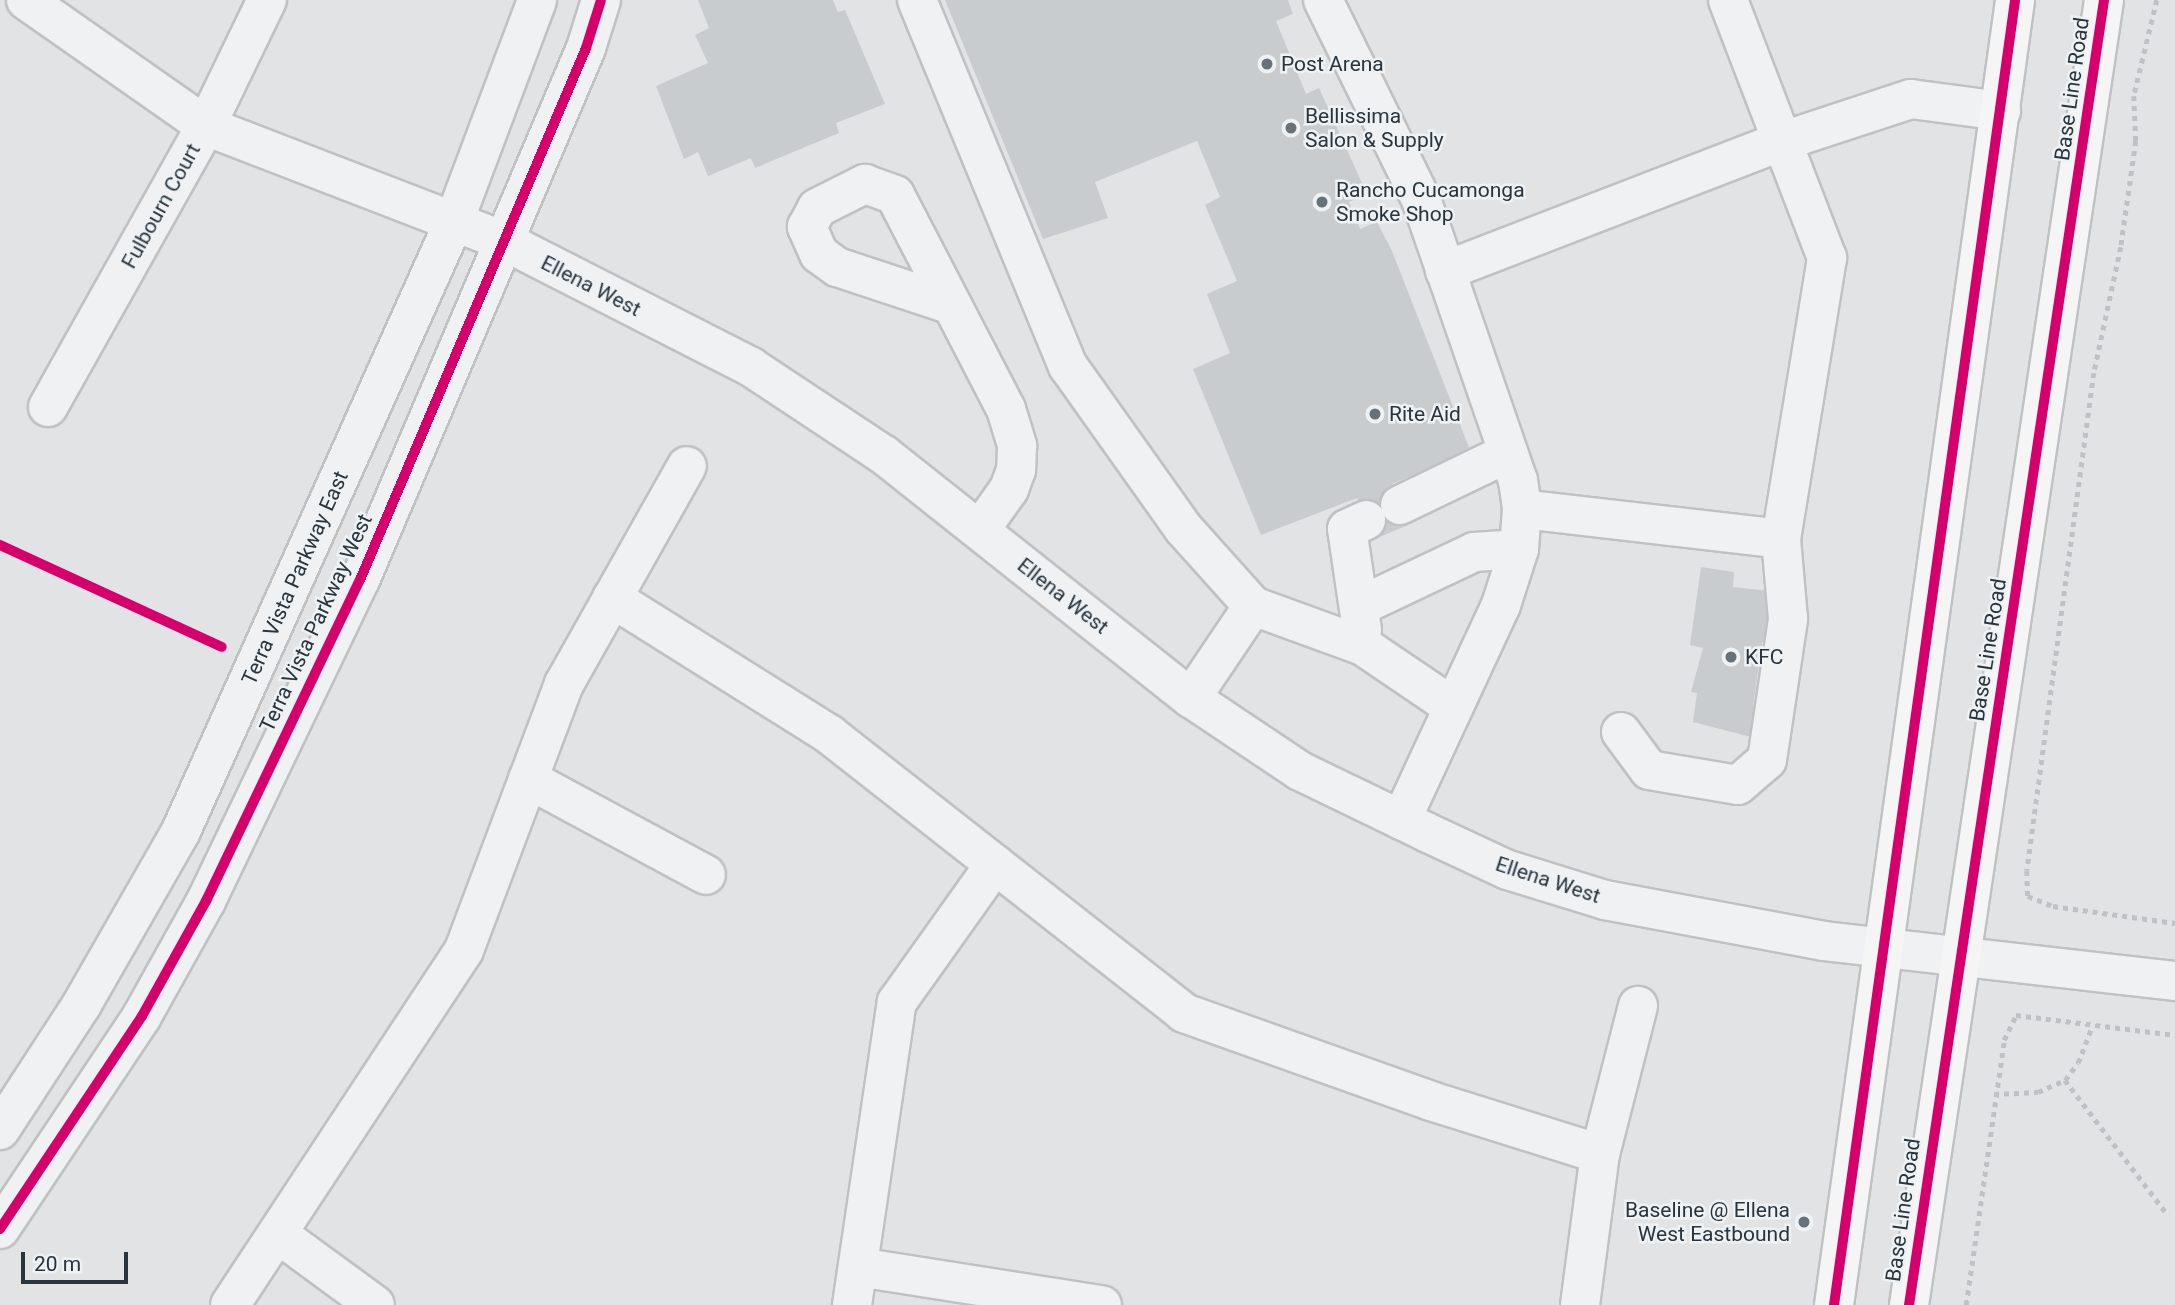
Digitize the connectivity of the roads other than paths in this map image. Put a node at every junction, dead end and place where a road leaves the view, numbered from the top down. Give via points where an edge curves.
1 (26, 0) edge
2 (267, 0) edge
3 (537, 0) edge
4 (601, 0) edge
5 (917, 0) edge
6 (1323, 0) edge
7 (1728, 0) edge
8 (2015, 0) edge
9 (2104, 0) edge
10 (2001, 111) junction
11 (206, 126) junction
12 (1780, 142) junction
13 (453, 223) junction
14 (506, 242) junction
15 (1446, 271) junction
16 (952, 305) dead end
17 (48, 407) dead end
18 (1508, 453) junction
19 (687, 466) dead end
20 (1522, 509) junction
21 (980, 530) junction
22 (1781, 538) junction
23 (1519, 549) junction
24 (612, 598) junction
25 (1254, 606) junction
26 (1360, 606) junction
27 (1363, 646) junction
28 (1191, 698) junction
29 (1453, 707) junction
30 (1621, 733) dead end
31 (528, 779) junction
32 (1401, 820) junction
33 (996, 864) junction
34 (706, 875) dead end
35 (1883, 947) junction
36 (1960, 956) junction
37 (2175, 981) edge
38 (1638, 1006) dead end
39 (0, 1130) edge
40 (1600, 1154) junction
41 (0, 1229) edge
42 (278, 1234) junction
43 (858, 1267) junction
44 (230, 1305) edge
45 (375, 1305) edge
46 (852, 1305) edge
47 (1102, 1305) edge
48 (1580, 1305) edge
49 (1834, 1305) edge
50 (1909, 1305) edge

1 - 11 street, Ellena West
2 - 11 street, Fulbourn Court
3 - 13 street, Terra Vista Parkway East
4 - 14 street, Terra Vista Parkway West via 586,48
5 - 25 street via 1068,366 1183,528
6 - 15 street via 1421,199
7 - 12 street
8 - 10 main road
9 - 36 main road, Base Line Road
10 - 12 street via 1910,99
10 - 35 main road
11 - 13 street, Ellena West
11 - 17 street, Fulbourn Court
12 - 15 street
12 - 22 street via 1827,258
13 - 14 street, Ellena West
13 - 39 street, Terra Vista Parkway East via 181,831 82,1004
14 - 21 street, Ellena West via 751,367 884,456
14 - 41 street, Terra Vista Parkway West via 360,580 206,901 142,1016
15 - 18 street
16 - 21 street via 1006,409 1017,446 1009,489
18 - 20 street
18 - 26 street via 1347,529
19 - 24 street
20 - 22 street
20 - 23 street
21 - 28 street, Ellena West
22 - 30 street via 1788,619 1767,760 1738,785 1649,770
23 - 26 street via 1474,552
23 - 29 street via 1501,605
24 - 31 street via 564,684
24 - 33 street via 831,735
25 - 27 street
25 - 28 street
26 - 27 street
27 - 29 street
28 - 32 street, Ellena West via 1300,771
29 - 32 street
31 - 34 street
31 - 42 street via 464,950
32 - 35 street, Ellena West via 1508,870 1605,900 1824,941
33 - 40 street via 1184,1013 1431,1101
33 - 43 street via 897,1002
35 - 36 street, Ellena West
35 - 49 main road
36 - 37 street, Ellena West
36 - 50 main road, Base Line Road
38 - 40 street
40 - 48 street
42 - 44 street
42 - 45 street
43 - 46 street
43 - 47 street

